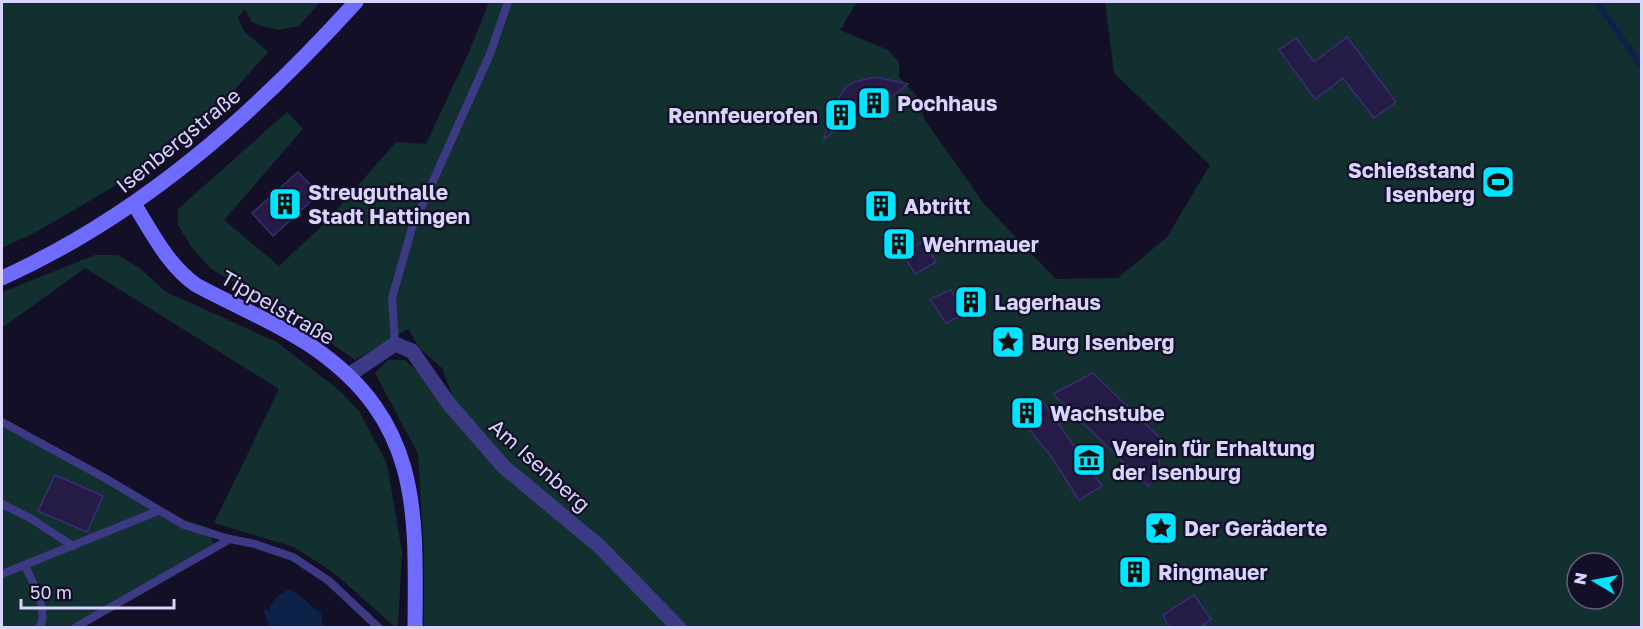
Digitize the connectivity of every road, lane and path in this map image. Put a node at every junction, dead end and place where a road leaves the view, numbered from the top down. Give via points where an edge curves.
1 (356, 2) edge
2 (508, 2) edge
3 (134, 204) junction
4 (2, 278) edge
5 (395, 344) junction
6 (349, 375) junction
7 (2, 422) edge
8 (2, 504) edge
9 (158, 511) junction
10 (230, 539) junction
11 (73, 546) junction
12 (25, 565) junction
13 (2, 573) edge
14 (39, 627) edge
15 (76, 627) edge
16 (379, 627) edge
17 (415, 627) edge
18 (679, 627) edge

1 - 3 street, Isenbergstraße via 241,119
2 - 5 lane via 490,54 412,228 392,298
3 - 4 street, Isenbergstraße via 37,262
3 - 6 street, Tippelstraße via 180,273 315,349
5 - 6 street
5 - 18 street, Am Isenberg via 412,351 449,404 504,468 599,546
6 - 17 street, Tippelstraße via 377,408 401,457 415,544
7 - 9 lane
8 - 11 lane
9 - 10 lane via 184,525
9 - 11 lane
10 - 15 lane
10 - 16 lane via 293,557 329,581
11 - 12 lane
12 - 13 lane
12 - 14 lane via 43,610

